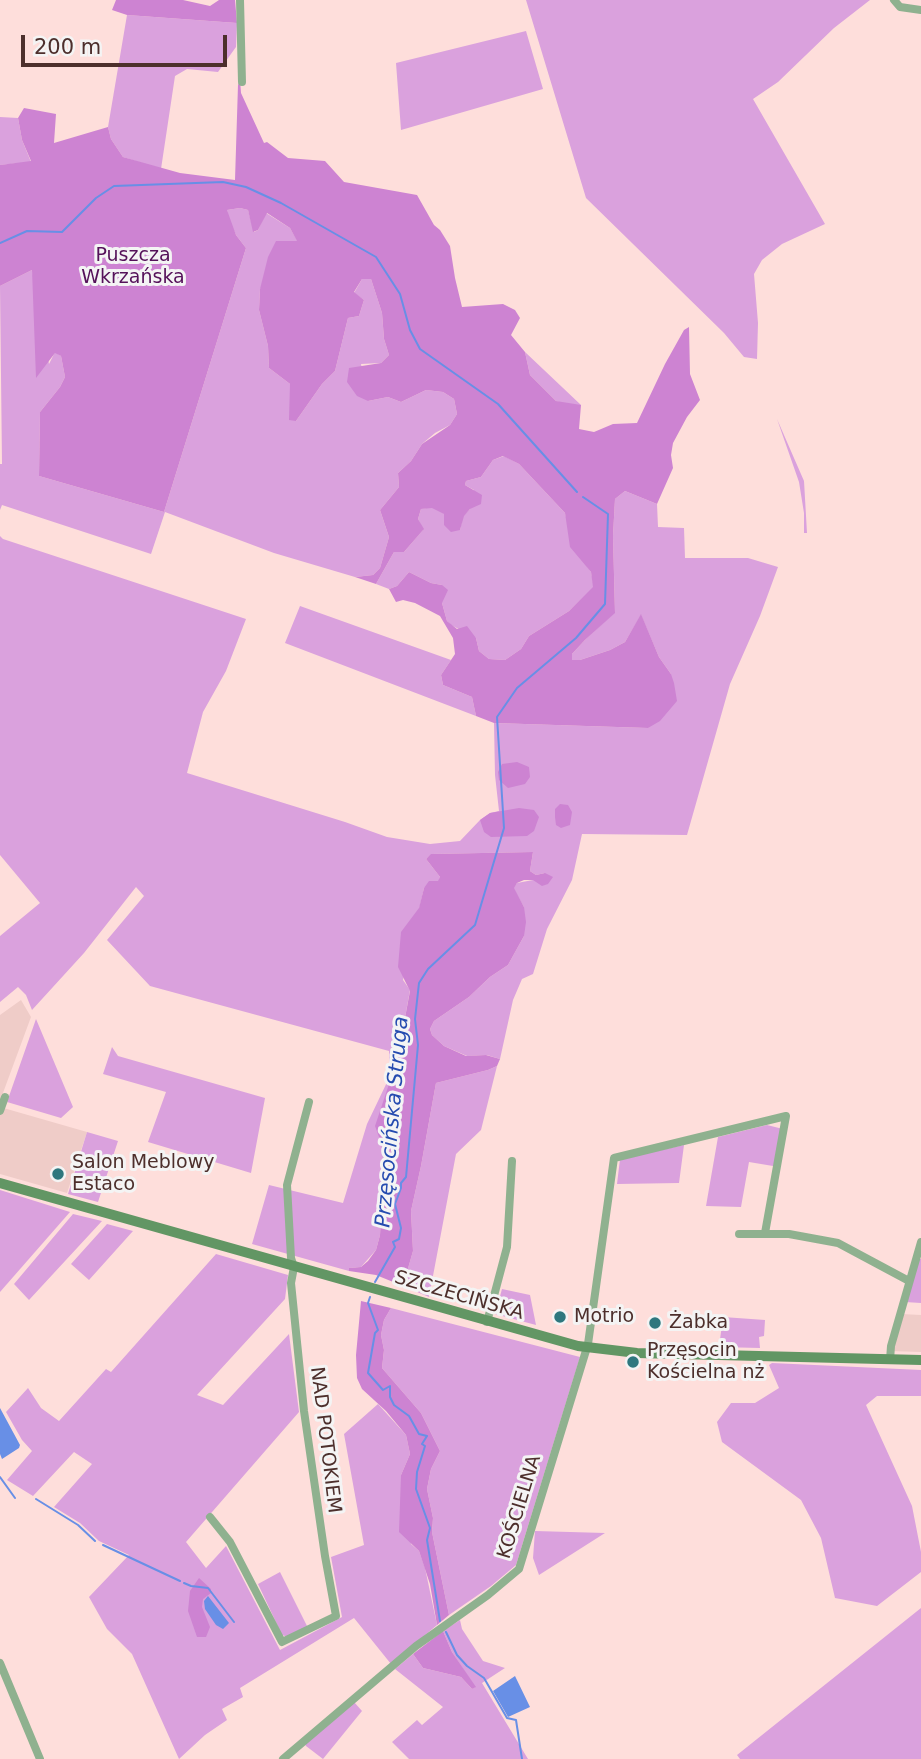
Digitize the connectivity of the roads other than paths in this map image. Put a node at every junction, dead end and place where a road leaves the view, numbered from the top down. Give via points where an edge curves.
1 (240, 0) edge
2 (897, 4) edge
3 (921, 10) edge
4 (242, 82) dead end
5 (5, 1097) dead end
6 (309, 1102) dead end
7 (0, 1111) edge
8 (512, 1161) dead end
9 (0, 1182) edge
10 (765, 1233) junction
11 (739, 1234) dead end
12 (921, 1242) edge
13 (294, 1267) junction
14 (909, 1281) junction
15 (487, 1322) junction
16 (587, 1348) junction
17 (890, 1360) junction
18 (921, 1360) edge
19 (210, 1517) dead end
20 (0, 1663) edge
21 (40, 1759) edge
22 (283, 1759) edge

1 - 4 street
2 - 3 street
5 - 7 street
6 - 13 street, NAD POTOKIEM via 287,1185
8 - 15 street via 506,1247
9 - 13 street, SZCZECIŃSKA
10 - 11 street
10 - 14 street via 838,1243
10 - 16 street, KOŚCIELNA via 786,1116 614,1158
12 - 14 street
13 - 15 street, SZCZECIŃSKA
13 - 19 street, NAD POTOKIEM via 291,1283 303,1411 336,1616 282,1642 230,1542
14 - 17 street
15 - 16 street, SZCZECIŃSKA
16 - 17 street, SZCZECIŃSKA
16 - 22 street, KOŚCIELNA via 519,1569 416,1646
17 - 18 street, SZCZECIŃSKA
20 - 21 street

